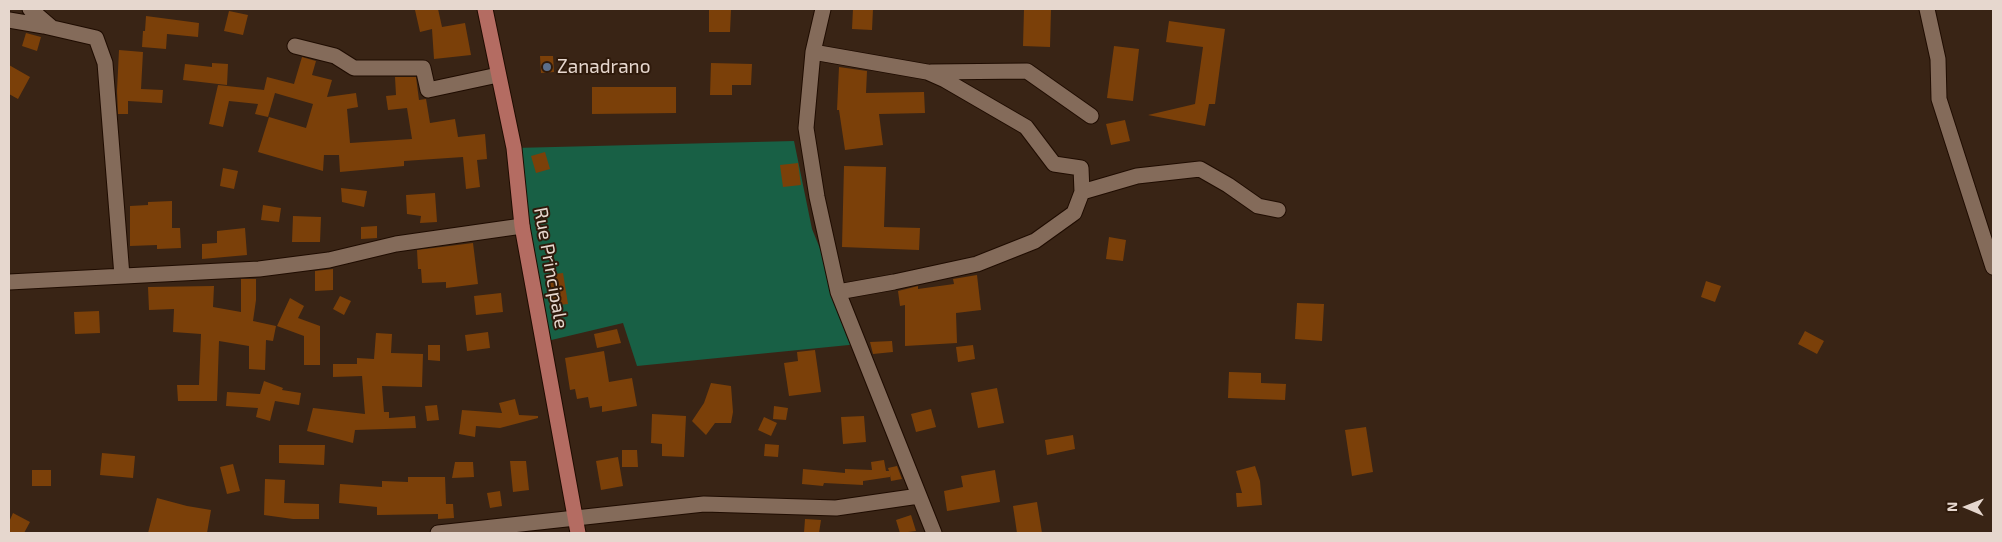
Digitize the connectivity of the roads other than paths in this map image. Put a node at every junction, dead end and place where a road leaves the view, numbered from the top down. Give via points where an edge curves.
1 (30, 9) edge
2 (485, 9) edge
3 (823, 9) edge
4 (1927, 9) edge
5 (9, 20) edge
6 (52, 28) junction
7 (295, 46) dead end
8 (813, 52) junction
9 (927, 72) junction
10 (498, 75) junction
11 (1090, 116) dead end
12 (1082, 192) junction
13 (1278, 210) dead end
14 (522, 226) junction
15 (1993, 267) edge
16 (122, 276) junction
17 (9, 282) edge
18 (838, 292) junction
19 (919, 496) junction
20 (575, 518) junction
21 (438, 533) edge
22 (578, 533) edge
23 (934, 533) edge

1 - 6 street
2 - 10 main road, Rue Principale
3 - 8 street
4 - 15 street via 1938,59 1939,99
5 - 6 street
6 - 16 street via 96,38 105,63
7 - 10 street via 334,56 354,68 423,68 428,90
8 - 9 street
8 - 18 street via 806,128
9 - 11 street via 1027,71
9 - 12 street via 1026,127 1054,164 1081,168
10 - 14 main road, Rue Principale via 514,148
12 - 13 street via 1137,176 1200,169 1258,206
12 - 18 street via 1074,213 1035,241 976,264
14 - 16 street via 396,244 329,260 259,269
14 - 20 main road, Rue Principale
16 - 17 street
18 - 19 street
19 - 20 street via 836,508 704,504
19 - 23 street
20 - 21 street
20 - 22 main road, Rue Principale

